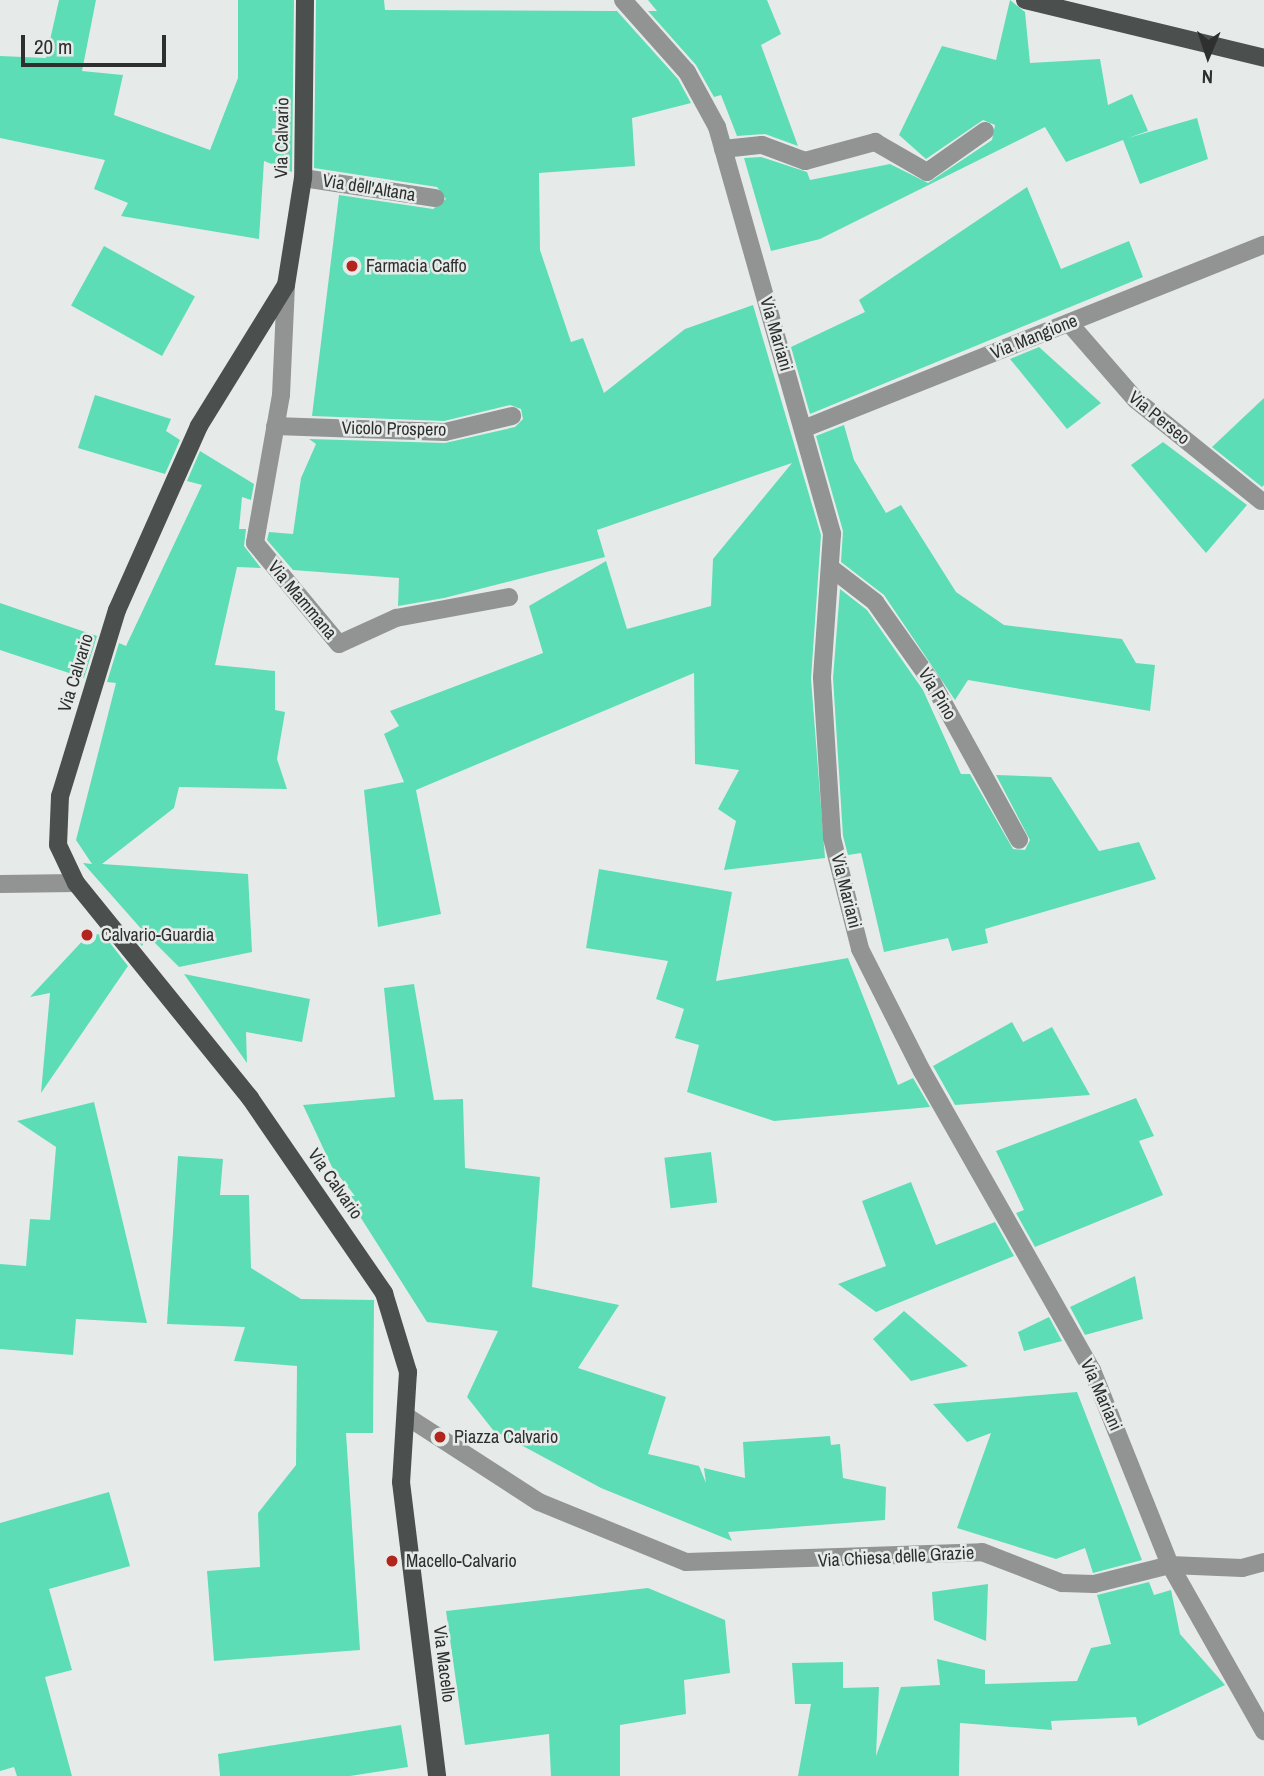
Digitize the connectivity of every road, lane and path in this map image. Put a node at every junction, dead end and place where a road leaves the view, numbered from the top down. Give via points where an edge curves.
1 (305, 0) edge
2 (623, 0) edge
3 (1025, 0) edge
4 (1264, 58) edge
5 (985, 131) dead end
6 (723, 149) junction
7 (303, 178) junction
8 (435, 198) dead end
9 (1264, 245) edge
10 (286, 285) junction
11 (1069, 323) junction
12 (512, 416) dead end
13 (275, 426) junction
14 (803, 429) junction
15 (1261, 500) dead end
16 (831, 568) junction
17 (509, 597) dead end
18 (1019, 840) dead end
19 (76, 883) junction
20 (0, 884) edge
21 (406, 1416) junction
22 (1264, 1562) edge
23 (1171, 1565) junction
24 (1264, 1731) edge
25 (437, 1776) edge

1 - 7 main road, Via Calvario
2 - 6 street, Via Mariani via 687,72
3 - 4 main road
5 - 6 street via 927,172 875,142 806,161 762,145
6 - 14 street, Via Mariani
7 - 8 street, Via dell'Altana
7 - 10 main road, Via Calvario
9 - 11 street, Via Mangione
10 - 13 street
10 - 19 main road, Via Calvario via 199,426 117,610 60,796 58,845
11 - 14 street, Via Mangione
11 - 15 street, Via Perseo via 1136,400
12 - 13 street, Vicolo Prospero via 445,432
13 - 17 street, Via Mammana via 255,542 339,644 396,618
14 - 16 street, Via Mariani via 832,534
16 - 18 street, Via Pino via 875,601 933,684
16 - 23 street, Via Mariani via 822,678 831,824 860,949 922,1071 1092,1370
19 - 20 street
19 - 21 main road, Via Calvario via 250,1098 384,1293 408,1372
21 - 23 street, Via Chiesa delle Grazie via 539,1502 686,1562 743,1564 982,1552 1062,1583 1094,1584
21 - 25 main road, Via Macello via 401,1482
22 - 23 street, Via Chiesa delle Grazie via 1242,1568
23 - 24 street, Via Mariani

